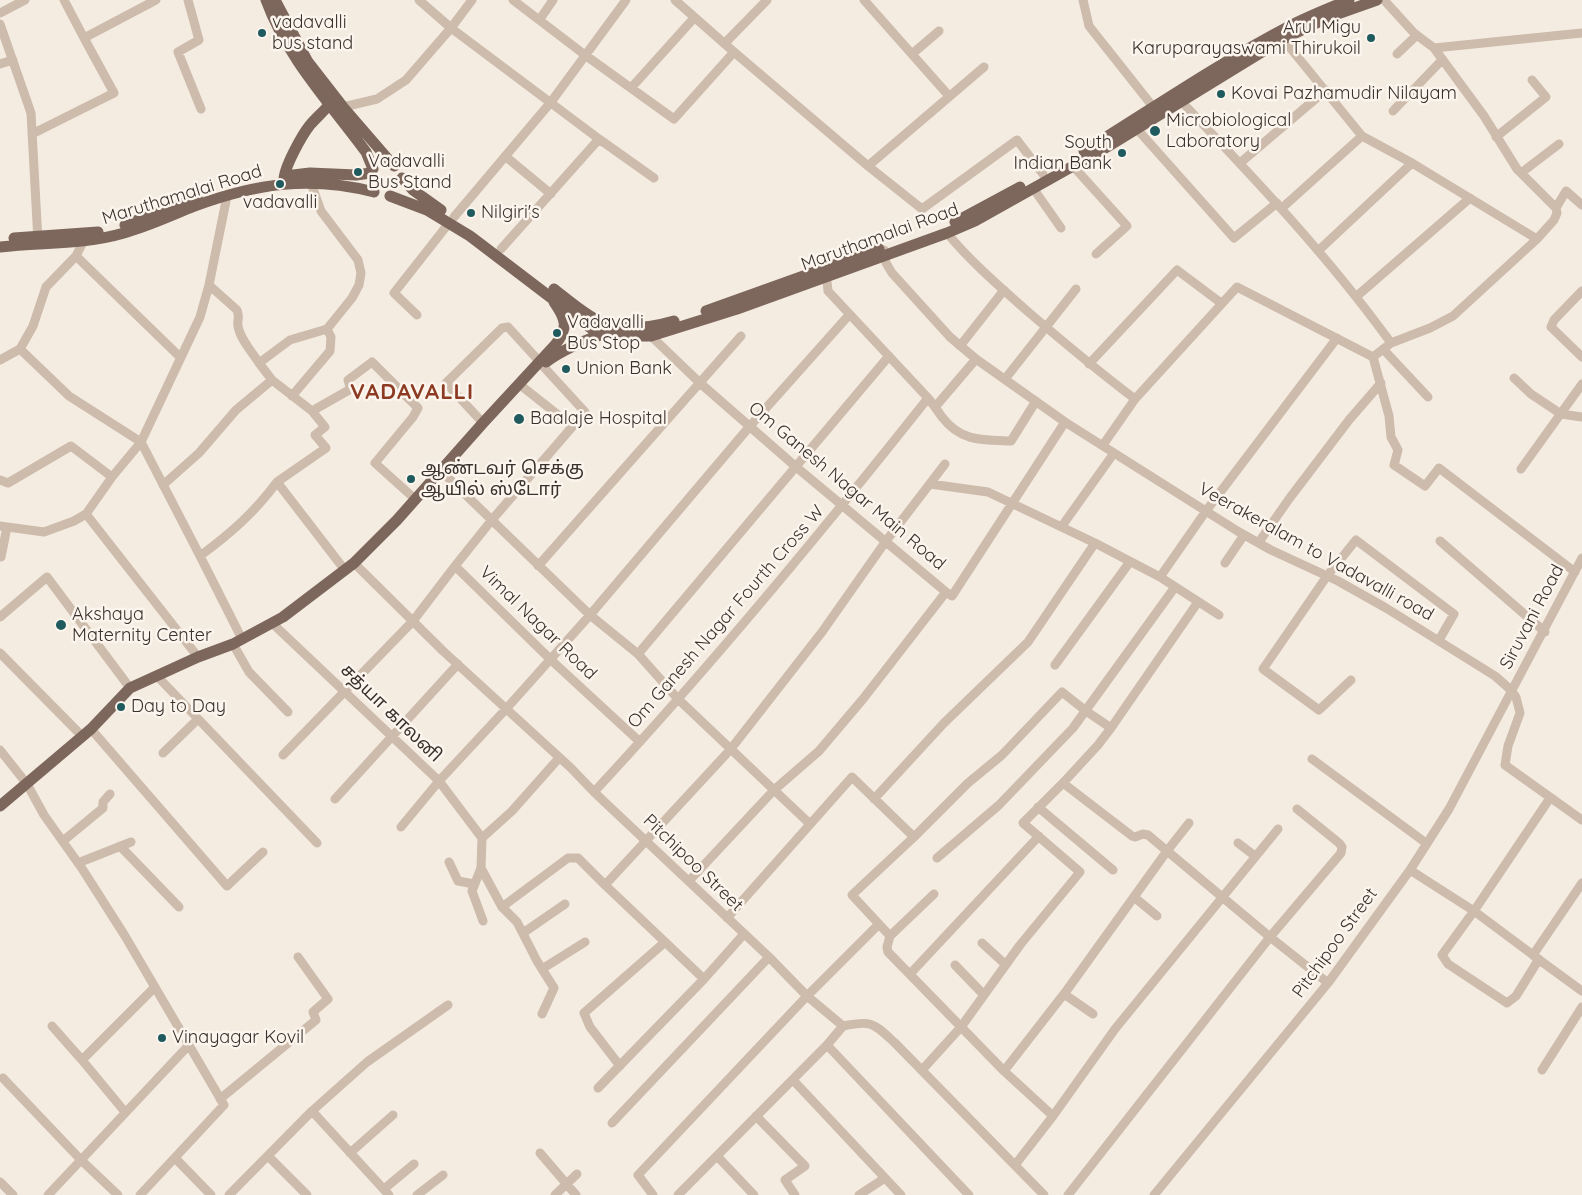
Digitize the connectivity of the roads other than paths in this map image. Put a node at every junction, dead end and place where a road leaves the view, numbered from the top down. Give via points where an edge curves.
1 (26, 0) edge
2 (64, 0) edge
3 (156, 0) edge
4 (188, 0) edge
5 (266, 0) edge
6 (275, 0) edge
7 (419, 0) edge
8 (472, 0) edge
9 (513, 0) edge
10 (553, 0) edge
11 (626, 0) edge
12 (675, 0) edge
13 (766, 0) edge
14 (1084, 0) edge
15 (1350, 0) edge
16 (1377, 0) edge
17 (1384, 0) edge
18 (870, 2) edge
19 (0, 13) edge
20 (694, 18) junction
21 (540, 19) junction
22 (0, 24) edge
23 (451, 28) junction
24 (939, 31) dead end
25 (1582, 33) edge
26 (1417, 35) junction
27 (84, 38) junction
28 (1282, 39) junction
29 (725, 43) junction
30 (1434, 48) junction
31 (734, 52) junction
32 (912, 54) junction
33 (1397, 54) dead end
34 (585, 55) junction
35 (13, 60) junction
36 (1442, 60) junction
37 (0, 64) edge
38 (984, 67) dead end
39 (1532, 80) dead end
40 (631, 88) junction
41 (1326, 90) junction
42 (949, 96) junction
43 (1181, 101) junction
44 (551, 102) junction
45 (329, 105) junction
46 (343, 107) junction
47 (1154, 108) junction
48 (201, 109) dead end
49 (1393, 111) dead end
50 (1137, 129) junction
51 (32, 134) junction
52 (1362, 136) junction
53 (1496, 136) junction
54 (599, 139) junction
55 (1560, 144) dead end
56 (505, 156) junction
57 (1240, 163) junction
58 (1412, 163) junction
59 (394, 166) junction
60 (868, 166) junction
61 (1073, 166) junction
62 (372, 171) junction
63 (1521, 173) junction
64 (1044, 174) junction
65 (402, 178) junction
66 (654, 178) dead end
67 (284, 180) junction
68 (311, 183) junction
69 (1033, 188) junction
70 (374, 192) junction
71 (551, 194) junction
72 (227, 196) junction
73 (390, 196) junction
74 (1470, 198) junction
75 (1279, 205) junction
76 (1582, 205) edge
77 (1556, 208) junction
78 (452, 220) junction
79 (1061, 228) dead end
80 (947, 233) junction
81 (1537, 239) junction
82 (0, 240) edge
83 (38, 240) junction
84 (83, 242) junction
85 (0, 247) edge
86 (501, 249) junction
87 (884, 251) junction
88 (1318, 251) junction
89 (1096, 254) dead end
90 (76, 256) junction
91 (826, 272) junction
92 (209, 285) junction
93 (1004, 290) junction
94 (1076, 290) dead end
95 (1582, 291) edge
96 (550, 296) junction
97 (1357, 296) junction
98 (568, 300) junction
99 (1221, 303) junction
100 (417, 315) dead end
101 (850, 315) junction
102 (580, 321) junction
103 (601, 322) junction
104 (1046, 327) junction
105 (327, 329) junction
106 (563, 335) junction
107 (600, 335) junction
108 (651, 336) junction
109 (741, 336) dead end
110 (1337, 338) junction
111 (1391, 343) junction
112 (960, 346) junction
113 (20, 349) junction
114 (1383, 349) junction
115 (556, 355) junction
116 (180, 356) junction
117 (889, 356) junction
118 (1374, 357) junction
119 (1582, 357) edge
120 (976, 359) junction
121 (0, 360) edge
122 (259, 363) junction
123 (541, 363) junction
124 (1089, 364) junction
125 (1514, 378) dead end
126 (1005, 379) junction
127 (272, 380) junction
128 (522, 382) junction
129 (700, 382) junction
130 (1381, 383) junction
131 (1582, 384) edge
132 (292, 396) junction
133 (1428, 397) dead end
134 (928, 398) junction
135 (1136, 399) junction
136 (1036, 401) junction
137 (936, 406) junction
138 (312, 411) junction
139 (1560, 414) junction
140 (1582, 417) edge
141 (1066, 422) junction
142 (483, 423) junction
143 (572, 426) junction
144 (750, 426) junction
145 (141, 442) junction
146 (1103, 445) junction
147 (1114, 452) junction
148 (945, 464) dead end
149 (795, 466) junction
150 (1521, 469) dead end
151 (440, 470) junction
152 (112, 477) junction
153 (0, 480) edge
154 (277, 482) junction
155 (930, 484) junction
156 (163, 485) junction
157 (415, 499) junction
158 (1011, 503) junction
159 (843, 505) junction
160 (1206, 511) junction
161 (86, 514) junction
162 (491, 521) junction
163 (3, 526) edge
164 (1062, 526) junction
165 (1244, 534) junction
166 (886, 541) junction
167 (1440, 541) dead end
168 (1259, 542) junction
169 (1094, 543) junction
170 (200, 556) junction
171 (1, 557) edge
172 (1582, 558) edge
173 (1130, 563) junction
174 (1225, 563) dead end
175 (349, 566) junction
176 (455, 566) junction
177 (538, 566) junction
178 (1575, 572) junction
179 (1327, 576) junction
180 (1160, 577) junction
181 (1175, 588) junction
182 (946, 592) junction
183 (1198, 602) junction
184 (590, 615) junction
185 (1219, 615) dead end
186 (0, 617) edge
187 (413, 621) junction
188 (272, 623) junction
189 (1545, 632) junction
190 (1439, 640) junction
191 (238, 641) junction
192 (0, 653) edge
193 (638, 654) junction
194 (198, 657) junction
195 (550, 659) junction
196 (458, 664) junction
197 (1055, 665) dead end
198 (157, 676) junction
199 (1351, 680) dead end
200 (130, 688) junction
201 (1511, 690) junction
202 (345, 691) junction
203 (678, 699) junction
204 (506, 709) junction
205 (1086, 711) junction
206 (288, 712) dead end
207 (198, 719) junction
208 (1111, 728) junction
209 (86, 732) junction
210 (392, 736) junction
211 (640, 742) junction
212 (0, 750) edge
213 (730, 750) junction
214 (163, 754) dead end
215 (283, 755) dead end
216 (559, 758) junction
217 (1312, 759) dead end
218 (439, 780) junction
219 (1063, 783) junction
220 (27, 784) junction
221 (774, 790) junction
222 (594, 792) junction
223 (110, 794) dead end
224 (1550, 798) junction
225 (335, 799) dead end
226 (874, 799) junction
227 (0, 806) edge
228 (1038, 807) junction
229 (1297, 809) dead end
230 (1582, 820) edge
231 (1189, 823) dead end
232 (810, 824) junction
233 (401, 827) dead end
234 (1278, 829) dead end
235 (1038, 836) junction
236 (914, 837) junction
237 (482, 838) junction
238 (646, 839) junction
239 (63, 841) junction
240 (131, 842) dead end
241 (317, 843) dead end
242 (1238, 843) dead end
243 (1426, 843) junction
244 (120, 846) junction
245 (1167, 851) junction
246 (263, 852) dead end
247 (1255, 856) junction
248 (937, 858) dead end
249 (449, 862) dead end
250 (78, 863) junction
251 (481, 868) junction
252 (1112, 870) dead end
253 (1410, 870) junction
254 (689, 881) junction
255 (1582, 882) edge
256 (474, 884) junction
257 (605, 885) junction
258 (934, 894) dead end
259 (1134, 897) junction
260 (1222, 897) junction
261 (565, 904) dead end
262 (179, 906) dead end
263 (502, 907) junction
264 (1474, 911) junction
265 (1157, 916) dead end
266 (727, 918) junction
267 (483, 921) dead end
268 (879, 924) junction
269 (523, 934) junction
270 (744, 934) junction
271 (890, 936) junction
272 (1270, 937) junction
273 (585, 942) dead end
274 (665, 942) junction
275 (982, 943) dead end
276 (298, 957) dead end
277 (769, 957) junction
278 (1536, 957) junction
279 (955, 965) dead end
280 (1006, 965) junction
281 (542, 969) junction
282 (910, 974) junction
283 (704, 979) junction
284 (1328, 983) junction
285 (155, 987) junction
286 (1582, 991) edge
287 (1064, 994) junction
288 (984, 995) junction
289 (807, 996) junction
290 (448, 1005) dead end
291 (1582, 1007) edge
292 (542, 1014) dead end
293 (1093, 1014) dead end
294 (52, 1026) dead end
295 (843, 1026) junction
296 (961, 1027) junction
297 (188, 1045) junction
298 (827, 1045) junction
299 (82, 1060) junction
300 (620, 1066) junction
301 (922, 1070) junction
302 (1542, 1070) dead end
303 (1004, 1071) junction
304 (3, 1078) dead end
305 (792, 1080) junction
306 (598, 1088) dead end
307 (220, 1099) junction
308 (312, 1111) junction
309 (125, 1112) junction
310 (393, 1115) dead end
311 (756, 1116) junction
312 (1052, 1116) junction
313 (612, 1123) dead end
314 (350, 1153) junction
315 (540, 1153) dead end
316 (268, 1156) junction
317 (717, 1156) junction
318 (175, 1158) junction
319 (81, 1160) junction
320 (414, 1164) dead end
321 (1015, 1165) junction
322 (577, 1174) dead end
323 (443, 1175) dead end
324 (885, 1178) junction
325 (0, 1182) edge
326 (567, 1184) junction
327 (386, 1192) edge
328 (13, 1195) edge
329 (48, 1195) edge
330 (118, 1195) edge
331 (140, 1195) edge
332 (211, 1195) edge
333 (229, 1195) edge
334 (307, 1195) edge
335 (417, 1195) edge
336 (555, 1195) edge
337 (576, 1195) edge
338 (653, 1195) edge
339 (679, 1195) edge
340 (754, 1195) edge
341 (795, 1195) edge
342 (859, 1195) edge
343 (901, 1195) edge
344 (969, 1195) edge
345 (1044, 1195) edge
346 (1068, 1195) edge
347 (1154, 1195) edge

1 - 19 street
2 - 27 street
3 - 27 street
4 - 48 street via 199,40 178,52
5 - 45 main road via 296,60
6 - 46 main road via 308,62
7 - 23 street
8 - 23 street
9 - 21 street
10 - 21 street
11 - 34 street
12 - 20 street
13 - 29 street
14 - 47 street via 1089,26
15 - 47 main road, Maruthamalai Road via 1284,29
16 - 28 main road, Maruthamalai Road via 1329,17
17 - 26 street
18 - 32 street
20 - 29 street
20 - 40 street
21 - 34 street
22 - 35 street
23 - 44 street
23 - 46 street via 406,80 377,99
24 - 32 street
25 - 30 street
26 - 30 street
26 - 33 street
27 - 51 street via 114,93
28 - 41 street
28 - 43 main road, Maruthamalai Road
29 - 31 street
30 - 36 street
31 - 40 street via 674,119
31 - 60 street
32 - 42 street
34 - 40 street
34 - 44 street
35 - 37 street
35 - 51 street via 31,113
36 - 49 street
36 - 53 street
38 - 42 street
39 - 53 street via 1546,97
41 - 52 street
41 - 57 street
42 - 60 street
43 - 50 main road, Maruthamalai Road
43 - 57 street
44 - 54 street
44 - 56 street
45 - 62 main road via 366,152
45 - 67 main road via 309,126 288,163
46 - 59 main road
47 - 64 main road, Maruthamalai Road
50 - 61 main road, Maruthamalai Road
50 - 75 street via 1234,238
51 - 83 street
52 - 58 street
52 - 75 street
53 - 63 street
54 - 66 street
54 - 71 street
55 - 63 street
56 - 71 street
56 - 78 street
57 - 75 street
58 - 74 street
58 - 88 street
59 - 62 main road via 377,166
59 - 65 main road
60 - 64 street via 922,209 1017,140
61 - 69 main road, Maruthamalai Road
61 - 89 street via 1127,226
62 - 67 main road, Maruthamalai Road via 356,175 310,173
62 - 70 main road via 369,182
63 - 77 street
64 - 87 main road, Maruthamalai Road via 960,219
65 - 73 main road via 398,191
65 - 78 main road, Maruthamalai Road
67 - 68 main road, Maruthamalai Road
67 - 72 main road, Maruthamalai Road
67 - 83 main road, Maruthamalai Road via 253,182 222,190 109,230
68 - 70 main road, Maruthamalai Road
68 - 105 street via 321,211 358,260 361,273 352,298
69 - 79 street
69 - 80 main road, Maruthamalai Road
70 - 73 main road
71 - 86 street
72 - 84 main road, Maruthamalai Road via 125,233
72 - 92 street
73 - 78 main road, Maruthamalai Road
74 - 81 street
74 - 97 street
75 - 88 street
76 - 77 street via 1566,191
77 - 81 street via 1558,213 1554,220
78 - 86 main road, Maruthamalai Road
78 - 96 main road, Maruthamalai Road
78 - 100 street via 394,294
80 - 87 main road, Maruthamalai Road
80 - 93 street
81 - 111 street via 1453,316
82 - 83 main road, Maruthamalai Road
83 - 84 main road, Maruthamalai Road
83 - 85 main road, Maruthamalai Road
84 - 90 street
86 - 98 main road, Maruthamalai Road
87 - 91 main road, Maruthamalai Road
87 - 112 street, Veerakeralam to Vadavalli road via 892,273
88 - 97 street
90 - 113 street via 46,287 33,326
90 - 116 street
91 - 101 street via 828,291
91 - 103 main road, Maruthamalai Road via 659,325 625,327
91 - 108 main road, Maruthamalai Road via 737,309
92 - 116 street via 200,317
92 - 122 street via 237,310 238,327
93 - 104 street
93 - 112 street
94 - 104 street
95 - 119 street via 1551,327
96 - 102 main road, Maruthamalai Road
96 - 106 main road via 561,312 565,325
97 - 111 street
98 - 102 main road
98 - 103 main road, Maruthamalai Road
99 - 110 street via 1237,287
99 - 124 street via 1177,270
99 - 135 street
101 - 117 street
101 - 144 street, சத்யா காலனி
102 - 103 main road
102 - 106 main road
102 - 107 main road, Maruthamalai Road
102 - 115 main road via 579,335
104 - 124 street
104 - 126 street
105 - 122 street via 290,340
105 - 132 street via 331,337 330,352
106 - 123 main road
107 - 108 main road, Maruthamalai Road
107 - 115 main road
108 - 129 street, Om Ganesh Nagar Main Road
109 - 129 street
110 - 118 street
110 - 160 street
111 - 114 street
112 - 120 street, Veerakeralam to Vadavalli road
113 - 121 street
113 - 145 street via 69,396
114 - 118 street
114 - 133 street
115 - 123 main road
116 - 145 street
117 - 134 street
117 - 149 street
118 - 130 street
120 - 126 street, Veerakeralam to Vadavalli road
120 - 137 street
122 - 127 street
123 - 128 main road
123 - 142 street via 508,327 502,328 446,383
123 - 143 street, Vimal Nagar Road via 585,412
124 - 135 street
125 - 139 street
126 - 136 street, Veerakeralam to Vadavalli road
127 - 132 street
127 - 156 street via 236,410 199,453
128 - 142 main road
128 - 143 street
129 - 144 street, Om Ganesh Nagar Main Road
129 - 177 street
130 - 168 street via 1349,420
130 - 178 street via 1391,437 1398,450 1394,465 1426,486 1439,468
131 - 139 street
132 - 138 street
134 - 137 street
134 - 159 street, Om Ganesh Nagar Fourth Cross W
135 - 146 street
136 - 137 street via 1011,441 979,440 958,432
136 - 141 street, Veerakeralam to Vadavalli road
138 - 154 street via 326,427 315,435 326,448
138 - 157 street via 348,390 348,380 372,362 418,408 375,463
139 - 140 street
139 - 150 street
141 - 146 street, Veerakeralam to Vadavalli road
141 - 158 street
142 - 151 main road
143 - 162 street, Vimal Nagar Road
144 - 149 street, Om Ganesh Nagar Main Road
144 - 184 street, சத்யா காலனி
145 - 152 street
145 - 156 street
146 - 147 street, Veerakeralam to Vadavalli road
147 - 160 street, Veerakeralam to Vadavalli road
147 - 164 street
148 - 155 street
149 - 159 street, Om Ganesh Nagar Main Road
149 - 193 street
151 - 157 main road
151 - 162 street
152 - 153 street via 71,446 8,483
152 - 161 street
154 - 170 street via 230,534
154 - 175 street, Pitchipoo Street
155 - 158 street via 988,492
155 - 166 street
156 - 170 street
157 - 175 main road
158 - 164 street
158 - 182 street via 952,596
159 - 166 street, Om Ganesh Nagar Main Road
159 - 203 street, Om Ganesh Nagar Fourth Cross W
160 - 165 street, Veerakeralam to Vadavalli road
160 - 180 street
161 - 163 street via 44,532
161 - 194 street
162 - 176 street, Vimal Nagar Road
162 - 177 street
163 - 171 street
164 - 169 street
165 - 168 street, Veerakeralam to Vadavalli road
165 - 174 street
166 - 182 street, Om Ganesh Nagar Main Road
166 - 213 street via 822,632
167 - 189 street
168 - 179 street, Veerakeralam to Vadavalli road
169 - 173 street
169 - 226 street via 1028,642 944,723
170 - 191 street
172 - 178 street, Siruvani Road
173 - 180 street
173 - 197 street
175 - 187 street, Pitchipoo Street
175 - 188 main road
176 - 187 street
176 - 195 street, Vimal Nagar Road
177 - 184 street
178 - 189 street, Siruvani Road
179 - 190 street, Veerakeralam to Vadavalli road
179 - 190 street via 1356,540 1454,614
179 - 199 street via 1263,669 1319,710
180 - 181 street
181 - 183 street
181 - 205 street
182 - 221 street, Om Ganesh Nagar Main Road via 819,752
183 - 185 street
183 - 208 street
184 - 193 street
184 - 195 street, சத்யா காலனி
186 - 200 street via 47,576
187 - 196 street, Pitchipoo Street
187 - 202 street
188 - 191 main road
188 - 202 street, சத்யா காலனி
189 - 201 street, Siruvani Road
190 - 201 street, Veerakeralam to Vadavalli road
191 - 194 main road
191 - 206 street via 249,672
192 - 209 street
193 - 203 street
194 - 198 main road
195 - 204 street, சத்யா காலனி
195 - 211 street, Vimal Nagar Road
196 - 204 street, Pitchipoo Street
196 - 210 street
198 - 200 main road
198 - 207 street
200 - 209 main road
201 - 224 street, Veerakeralam to Vadavalli road via 1520,713 1505,765
201 - 243 street, Pitchipoo Street via 1449,809
202 - 210 street, சத்யா காலனி
202 - 215 street
203 - 211 street, Om Ganesh Nagar Fourth Cross W
203 - 213 street
204 - 216 street, Pitchipoo Street
204 - 218 street, சத்யா காலனி
205 - 208 street
205 - 236 street via 1062,692 1002,755 968,783
205 - 248 street via 998,805
207 - 214 street
207 - 241 street
208 - 219 street
209 - 220 main road
209 - 246 street via 227,886
210 - 218 street, சத்யா காலனி
210 - 225 street
211 - 222 street, Om Ganesh Nagar Fourth Cross W
212 - 220 street
213 - 221 street
213 - 238 street
216 - 222 street, Pitchipoo Street
216 - 237 street via 512,811
217 - 243 street
218 - 233 street
218 - 237 street
219 - 228 street
219 - 245 street via 1132,836 1148,835
220 - 227 main road
220 - 239 street
221 - 232 street
221 - 254 street, Om Ganesh Nagar Main Road
222 - 238 street, Pitchipoo Street
223 - 239 street via 103,802 103,808
224 - 230 street, Veerakeralam to Vadavalli road
224 - 264 street
226 - 232 street via 852,777
226 - 236 street
228 - 235 street via 1023,823
228 - 252 street
229 - 272 street via 1342,847 1341,853
231 - 245 street
232 - 266 street
234 - 247 street
235 - 280 street via 1080,872
235 - 282 street
236 - 268 street via 852,895
237 - 251 street
238 - 254 street, Pitchipoo Street
238 - 257 street
239 - 250 street
240 - 244 street
242 - 247 street
243 - 253 street, Pitchipoo Street
244 - 250 street
244 - 262 street
245 - 259 street
245 - 260 street
247 - 260 street
249 - 256 street via 458,881
250 - 285 street
251 - 256 street
251 - 263 street
253 - 264 street
253 - 284 street, Pitchipoo Street
254 - 266 street, Pitchipoo Street
255 - 278 street
256 - 267 street via 472,891
257 - 263 street via 578,858 568,858
257 - 274 street
258 - 271 street
259 - 265 street
259 - 287 street
260 - 272 street
260 - 312 street via 1116,1029
261 - 269 street
263 - 269 street via 517,922
264 - 278 street
264 - 278 street via 1442,955 1448,964 1507,1003 1516,996
266 - 270 street, Pitchipoo Street
268 - 271 street
268 - 289 street
269 - 281 street
270 - 277 street, Pitchipoo Street
270 - 283 street
271 - 282 street via 888,952
272 - 284 street
272 - 346 street
273 - 281 street
274 - 283 street
274 - 300 street via 584,1013 590,1027
275 - 280 street
276 - 307 street via 328,999 313,1012 316,1020
277 - 289 street, Pitchipoo Street
277 - 313 street
278 - 286 street
279 - 288 street
280 - 288 street
281 - 292 street via 554,988
282 - 296 street
283 - 300 street
284 - 347 street, Pitchipoo Street
285 - 297 street
285 - 299 street
287 - 293 street
287 - 303 street
288 - 296 street
289 - 295 street, Pitchipoo Street
289 - 338 street via 638,1175
290 - 308 street via 367,1062
291 - 302 street
294 - 299 street
295 - 298 street
295 - 301 street via 876,1025
296 - 301 street
296 - 303 street
297 - 307 street
297 - 309 street
298 - 305 street
298 - 344 street
299 - 309 street
300 - 306 street
301 - 321 street
303 - 312 street
304 - 319 street
305 - 311 street
305 - 324 street
307 - 318 street via 224,1105
308 - 314 street
308 - 316 street
309 - 319 street
310 - 314 street
311 - 317 street
311 - 341 street via 804,1166 785,1180
312 - 321 street
314 - 327 street
315 - 326 street
316 - 333 street
316 - 334 street
317 - 339 street
317 - 340 street
318 - 331 street
318 - 332 street
319 - 329 street
319 - 330 street
320 - 327 street
321 - 345 street
322 - 326 street
323 - 335 street
324 - 342 street
324 - 343 street
325 - 328 street
326 - 336 street
326 - 337 street

